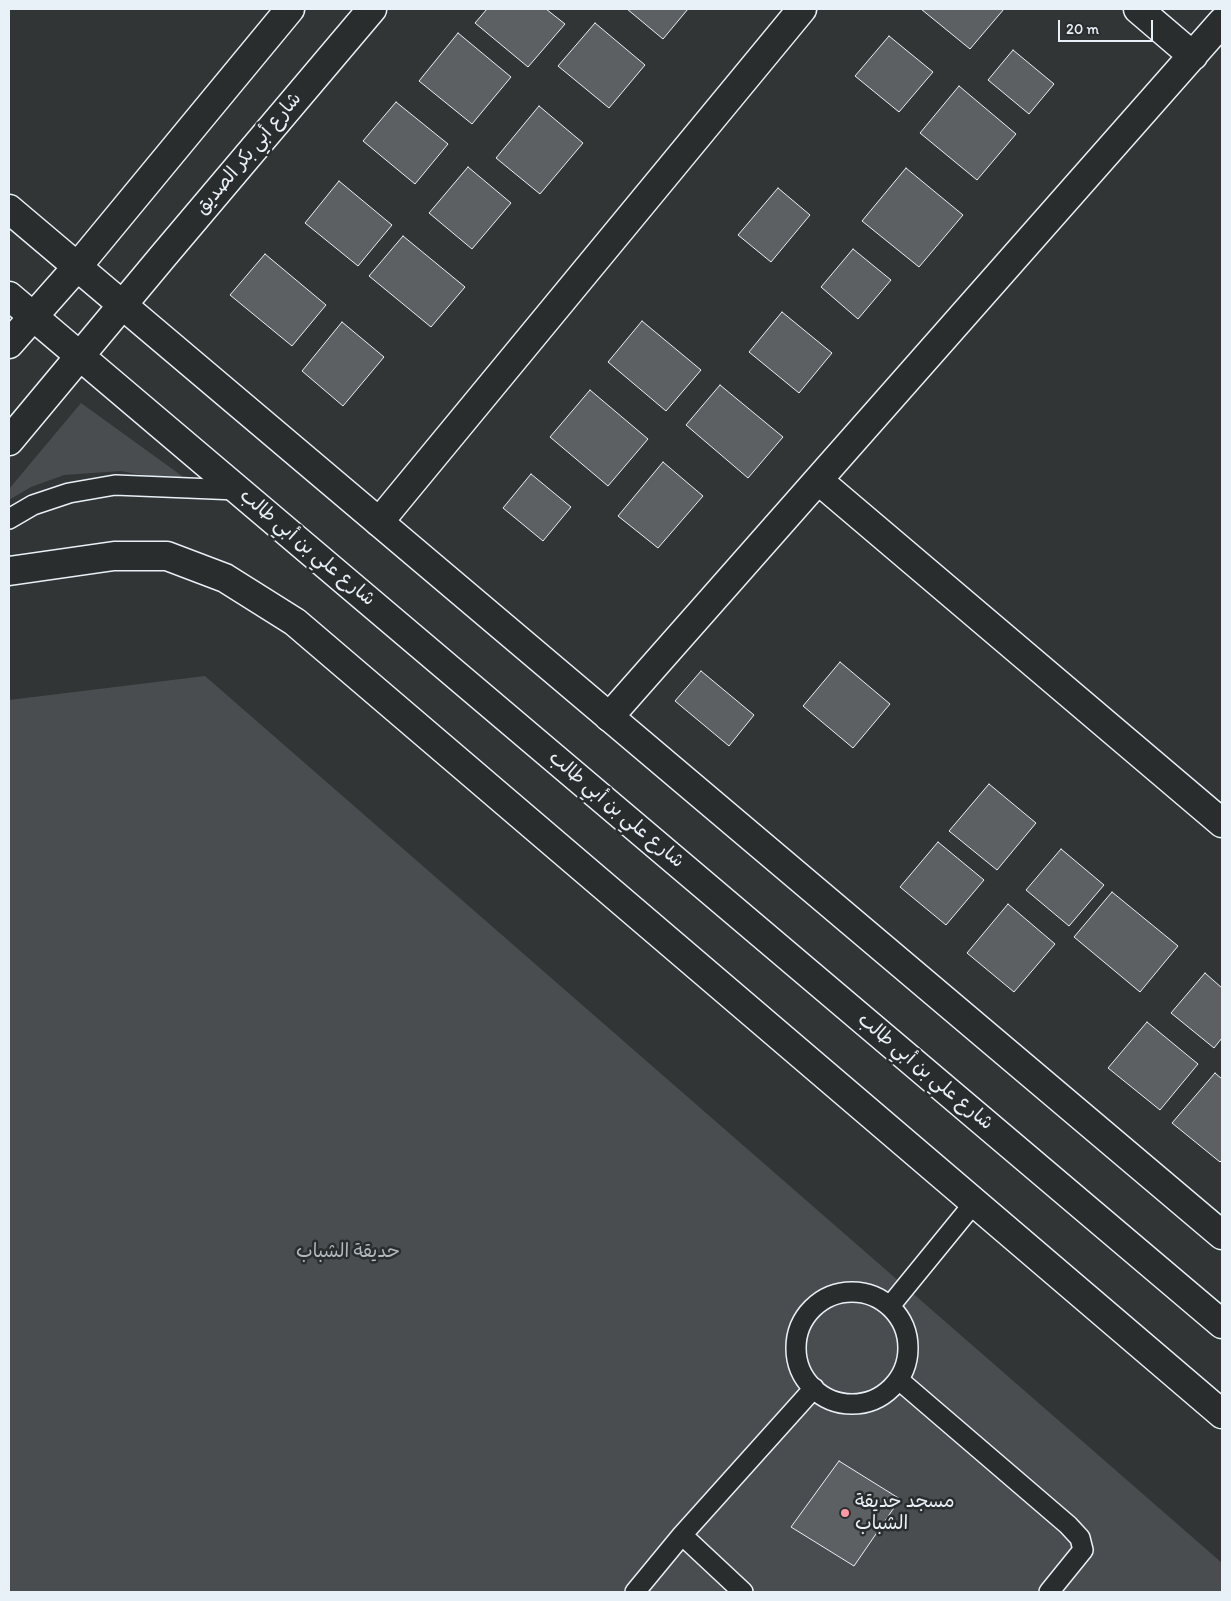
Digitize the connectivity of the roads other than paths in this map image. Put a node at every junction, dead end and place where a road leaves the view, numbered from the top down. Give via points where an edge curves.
1 (290, 9) edge
2 (372, 9) edge
3 (802, 9) edge
4 (1138, 9) edge
5 (1222, 22) edge
6 (1193, 56) junction
7 (9, 209) edge
8 (82, 261) junction
9 (9, 296) edge
10 (125, 302) junction
11 (32, 316) junction
12 (9, 344) edge
13 (80, 356) junction
14 (9, 441) edge
15 (818, 480) junction
16 (237, 490) junction
17 (9, 519) edge
18 (379, 522) junction
19 (9, 572) edge
20 (609, 717) junction
21 (1222, 823) edge
22 (974, 1203) junction
23 (1222, 1235) edge
24 (890, 1306) junction
25 (1222, 1324) edge
26 (899, 1380) junction
27 (814, 1388) junction
28 (1222, 1414) edge
29 (682, 1535) junction
30 (635, 1592) edge
31 (743, 1592) edge
32 (1049, 1592) edge

1 - 8 street
2 - 10 street, شارع أبي بكر الصديق
3 - 18 street
4 - 6 street
5 - 6 street
6 - 15 street
7 - 8 street
8 - 10 street
8 - 11 street
9 - 11 street, شارع علي بن أبي طالب
10 - 13 street, شارع أبي بكر الصديق
10 - 18 street
11 - 12 street
11 - 13 street, شارع علي بن أبي طالب
13 - 14 street, شارع أبي بكر الصديق
13 - 16 street, شارع علي بن أبي طالب
15 - 20 street
15 - 21 street
16 - 17 lane via 115,485 69,493 33,504
16 - 25 street, شارع علي بن أبي طالب
18 - 20 street
19 - 22 street via 114,556 167,556 225,578 295,622
20 - 23 street
22 - 24 lane
22 - 28 street
24 - 26 lane via 905,1329 908,1356
24 - 27 lane via 866,1293 839,1293 815,1305 798,1327 795,1353 804,1379
26 - 27 lane via 877,1399 850,1405 824,1398
26 - 32 lane via 1080,1538 1083,1550
27 - 29 lane
29 - 30 lane
29 - 31 lane

